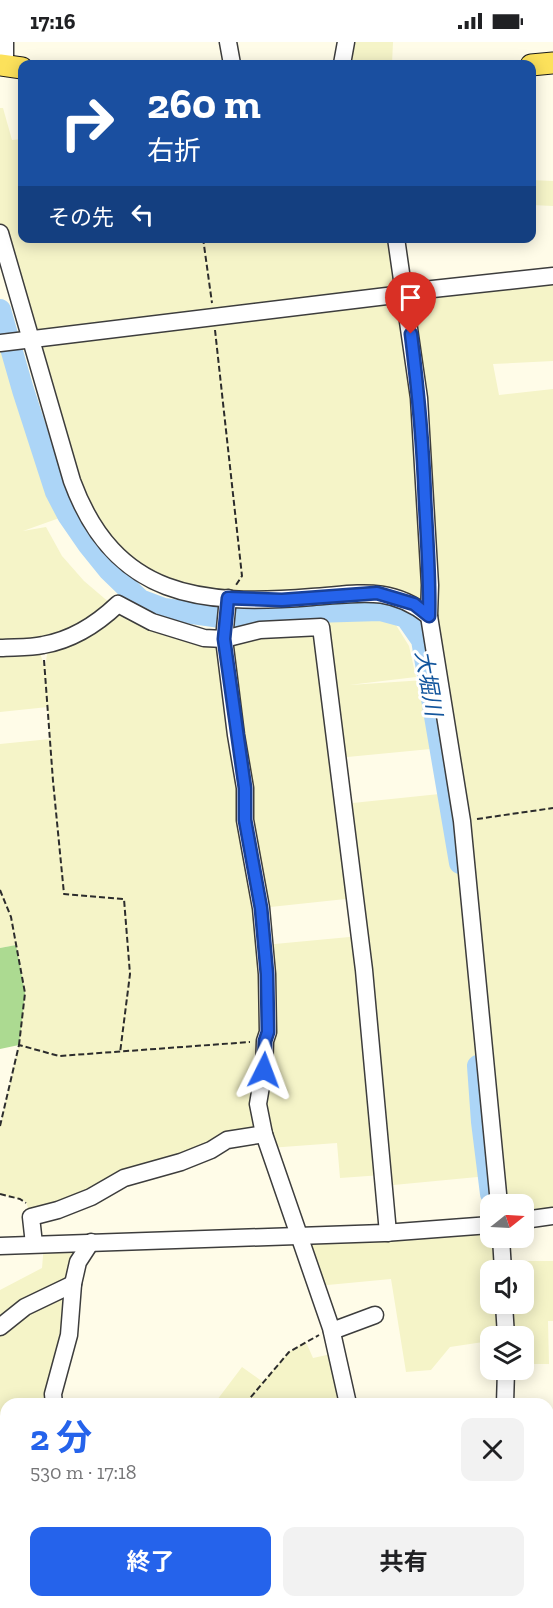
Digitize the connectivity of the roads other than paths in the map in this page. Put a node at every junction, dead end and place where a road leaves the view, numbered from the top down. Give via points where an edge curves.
1 (5, 42) edge
2 (228, 42) edge
3 (346, 42) edge
4 (231, 60) edge
5 (343, 60) edge
6 (553, 63) edge
7 (536, 65) edge
8 (9, 66) edge
9 (0, 233) edge
10 (397, 243) edge
11 (553, 276) edge
12 (405, 292) junction
13 (25, 340) junction
14 (0, 343) edge
15 (228, 598) junction
16 (429, 616) junction
17 (224, 638) junction
18 (0, 648) edge
19 (264, 1134) junction
20 (498, 1194) edge
21 (553, 1216) edge
22 (534, 1219) edge
23 (480, 1226) edge
24 (388, 1233) junction
25 (300, 1236) junction
26 (91, 1242) junction
27 (34, 1244) junction
28 (0, 1246) edge
29 (73, 1284) junction
30 (375, 1315) dead end
31 (0, 1327) edge
32 (331, 1329) junction
33 (506, 1380) edge
34 (53, 1398) edge
35 (347, 1398) edge
36 (505, 1398) edge

1 - 8 street
2 - 4 street
3 - 5 street
6 - 7 main road
9 - 13 street
10 - 12 street
11 - 12 street
12 - 13 street
12 - 16 street via 419,398
13 - 14 street
13 - 15 street via 72,481 100,536 114,553 158,583 182,593
15 - 16 street via 282,600 377,593 414,604
15 - 17 street
16 - 20 street via 462,821
17 - 18 street via 177,631 118,604 100,622 71,637 43,646
17 - 19 street via 267,974 268,1032 258,1104
17 - 24 street via 260,630 321,627 364,970
19 - 25 street
19 - 27 street via 227,1140 181,1162 124,1178 91,1197 31,1217
21 - 22 street
23 - 24 street
24 - 25 street
25 - 26 street
25 - 32 street
26 - 27 street
26 - 29 street via 78,1262
27 - 28 street
29 - 31 street via 25,1307
29 - 34 street via 69,1335
30 - 32 street
32 - 35 street
33 - 36 street

